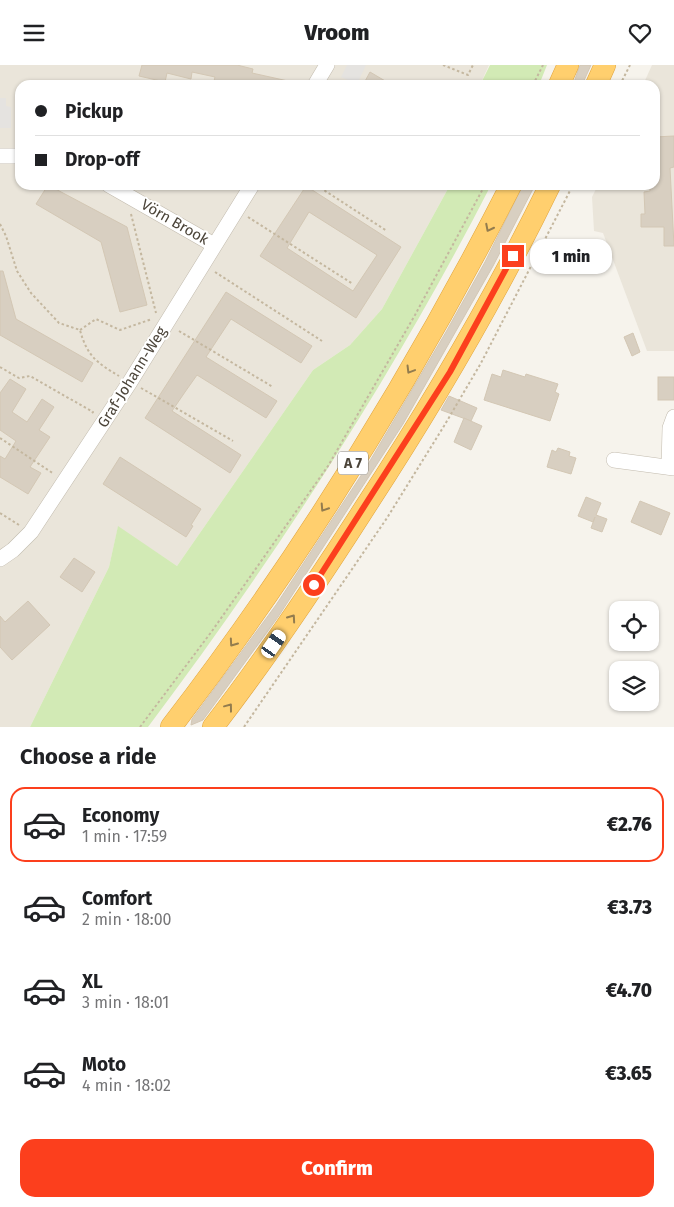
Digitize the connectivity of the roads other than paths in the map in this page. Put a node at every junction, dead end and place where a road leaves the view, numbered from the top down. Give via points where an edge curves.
1 (327, 65) edge
2 (568, 65) edge
3 (605, 65) edge
4 (318, 80) edge
5 (562, 80) edge
6 (598, 80) edge
7 (15, 155) edge
8 (0, 156) edge
9 (118, 190) edge
10 (249, 190) edge
11 (508, 190) edge
12 (547, 190) edge
13 (214, 245) junction
14 (674, 417) edge
15 (614, 460) dead end
16 (672, 468) edge
17 (0, 559) edge
18 (171, 727) edge
19 (213, 727) edge

1 - 4 street
2 - 5 highway
3 - 6 highway
7 - 8 street
9 - 13 street, Vörn Brook
10 - 13 street, Graf-Johann-Weg
11 -> 18 highway, A 7 via 452,300 378,424 282,573
19 -> 12 highway, A 7 via 304,602 411,436 486,309
13 - 17 street, Graf-Johann-Weg via 130,382 31,532 13,551
14 - 16 street via 670,427
15 - 16 street

